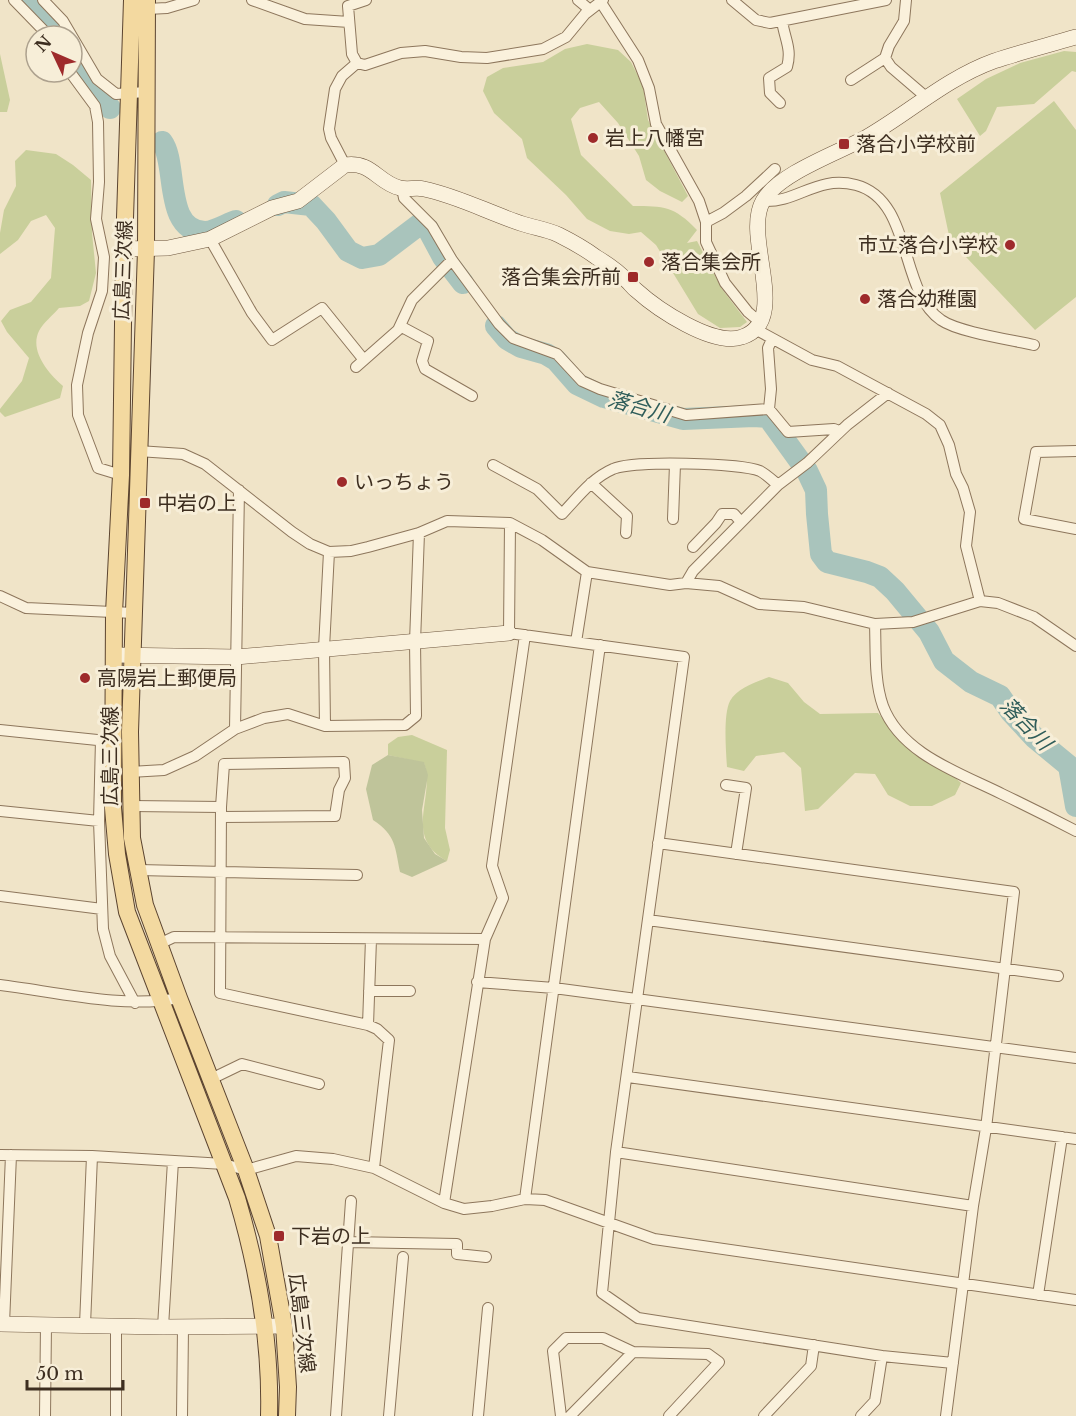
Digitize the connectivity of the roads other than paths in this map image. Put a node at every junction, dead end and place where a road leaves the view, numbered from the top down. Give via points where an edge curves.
1 (14, 0) edge
2 (43, 0) edge
3 (194, 0) edge
4 (252, 0) edge
5 (366, 0) edge
6 (578, 0) edge
7 (732, 0) edge
8 (886, 0) edge
9 (906, 0) edge
10 (601, 1) edge
11 (142, 3) edge
12 (834, 5) edge
13 (590, 10) junction
14 (782, 21) junction
15 (349, 22) junction
16 (37, 24) edge
17 (1076, 37) edge
18 (885, 58) junction
19 (357, 63) junction
20 (851, 80) dead end
21 (79, 84) edge
22 (146, 92) junction
23 (129, 93) junction
24 (926, 97) junction
25 (780, 103) dead end
26 (345, 165) junction
27 (775, 169) dead end
28 (402, 188) junction
29 (746, 196) junction
30 (762, 204) junction
31 (706, 222) junction
32 (210, 239) junction
33 (124, 249) junction
34 (146, 250) junction
35 (452, 260) junction
36 (758, 325) junction
37 (400, 326) junction
38 (772, 339) junction
39 (1034, 345) dead end
40 (888, 393) junction
41 (472, 396) dead end
42 (769, 409) junction
43 (840, 431) junction
44 (138, 451) junction
45 (1076, 451) edge
46 (675, 464) junction
47 (493, 465) dead end
48 (121, 475) junction
49 (591, 483) junction
50 (778, 485) junction
51 (239, 490) junction
52 (674, 519) dead end
53 (741, 522) junction
54 (510, 523) junction
55 (1076, 529) edge
56 (419, 533) junction
57 (626, 533) dead end
58 (693, 547) dead end
59 (329, 552) junction
60 (587, 572) junction
61 (686, 583) junction
62 (0, 596) edge
63 (980, 601) junction
64 (114, 613) junction
65 (134, 613) junction
66 (874, 624) junction
67 (509, 633) junction
68 (525, 635) junction
69 (415, 642) junction
70 (576, 642) junction
71 (600, 645) junction
72 (1076, 646) edge
73 (324, 648) junction
74 (114, 655) junction
75 (133, 655) junction
76 (236, 657) junction
77 (325, 726) junction
78 (235, 729) junction
79 (0, 730) edge
80 (107, 741) junction
81 (130, 772) junction
82 (726, 785) dead end
83 (131, 806) junction
84 (0, 811) edge
85 (221, 812) junction
86 (99, 821) junction
87 (1076, 831) edge
88 (658, 843) junction
89 (736, 854) junction
90 (139, 870) junction
91 (221, 872) junction
92 (357, 875) dead end
93 (0, 896) edge
94 (102, 909) junction
95 (648, 920) junction
96 (222, 938) junction
97 (371, 939) junction
98 (485, 939) junction
99 (159, 944) junction
100 (1005, 968) junction
101 (1058, 976) dead end
102 (477, 982) junction
103 (0, 985) edge
104 (554, 988) junction
105 (369, 991) junction
106 (410, 991) dead end
107 (179, 998) junction
108 (637, 999) junction
109 (160, 1002) junction
110 (135, 1003) junction
111 (368, 1025) junction
112 (996, 1047) junction
113 (1076, 1058) edge
114 (628, 1077) junction
115 (211, 1078) junction
116 (319, 1084) dead end
117 (986, 1128) junction
118 (1062, 1137) junction
119 (1076, 1139) edge
120 (616, 1152) junction
121 (5, 1155) edge
122 (92, 1156) junction
123 (173, 1161) junction
124 (224, 1164) junction
125 (374, 1168) junction
126 (246, 1170) junction
127 (525, 1199) junction
128 (351, 1201) dead end
129 (444, 1203) junction
130 (974, 1206) junction
131 (608, 1223) junction
132 (348, 1242) junction
133 (403, 1257) dead end
134 (486, 1257) dead end
135 (963, 1285) junction
136 (1038, 1295) junction
137 (1076, 1300) edge
138 (488, 1308) dead end
139 (2, 1324) edge
140 (46, 1324) junction
141 (85, 1325) junction
142 (116, 1326) junction
143 (284, 1326) junction
144 (163, 1327) junction
145 (183, 1327) junction
146 (265, 1327) junction
147 (814, 1345) junction
148 (633, 1352) junction
149 (882, 1356) junction
150 (953, 1363) junction
151 (45, 1416) edge
152 (116, 1416) edge
153 (182, 1416) edge
154 (269, 1416) edge
155 (287, 1416) edge
156 (336, 1416) edge
157 (389, 1416) edge
158 (478, 1416) edge
159 (561, 1416) edge
160 (570, 1416) edge
161 (669, 1416) edge
162 (764, 1416) edge
163 (861, 1416) edge
164 (946, 1416) edge

1 - 16 street
2 - 23 street via 63,21 97,79 116,94
3 - 11 street via 167,8
4 - 15 street via 305,19
5 - 15 street via 348,6
6 - 13 street
7 - 14 street via 756,20
8 - 12 street
9 - 18 street via 904,21
10 - 13 street
10 - 31 street via 638,60 657,124 699,201
11 - 22 main road, 広島三次線
11 - 23 main road, 広島三次線
12 - 14 street
13 - 19 street via 566,37 543,49 487,57 425,51
14 - 25 street via 791,54 787,67 769,78 770,93
15 - 19 street via 351,54
17 - 24 street via 993,62
18 - 20 street
18 - 24 street
19 - 26 street via 342,76 335,89 329,129
21 - 48 street via 95,106 98,122 96,219 104,257 102,291 77,385 78,414 98,468
22 - 23 street
22 - 34 main road, 広島三次線
23 - 33 main road, 広島三次線
24 - 30 street via 869,136 790,176
26 - 28 street via 367,167
26 - 32 street via 298,201 272,208
27 - 29 street
28 - 35 street via 404,198 432,226
28 - 36 street via 422,188 449,196 560,235 596,257 662,309 710,335 740,338
29 - 30 street
29 - 31 street
30 - 36 street via 757,214 757,231 765,303
30 - 39 street via 824,183 858,186 874,193 896,225 928,309 954,327
31 - 36 street via 706,242 725,283
32 - 34 street
32 - 37 street via 272,340 322,308 360,363
33 - 34 street
33 - 48 main road, 広島三次線
34 - 44 main road, 広島三次線
35 - 37 street via 412,300
35 - 42 street via 513,338 557,354 582,381 686,415
36 - 38 street
37 - 41 street via 428,341 422,361 424,369
38 - 40 street
38 - 42 street via 768,348
40 - 43 street
40 - 63 street via 940,425 949,445 970,512 966,546
42 - 43 street via 788,432
43 - 50 street
44 - 51 street via 183,454 205,464
44 - 65 main road, 広島三次線
45 - 55 street via 1036,452 1024,519
46 - 49 street via 615,467
46 - 50 street via 743,466 761,471
46 - 52 street
47 - 49 street via 537,489 562,514
48 - 64 main road, 広島三次線
49 - 57 street via 627,516
50 - 53 street
51 - 59 street via 291,532
51 - 76 street
53 - 58 street via 734,514 722,514
53 - 61 street
54 - 56 street via 447,521
54 - 60 street
54 - 67 street
56 - 59 street via 351,551
56 - 69 street
59 - 73 street
60 - 61 street via 670,585
60 - 70 street
61 - 66 street via 719,586 759,604 804,607
62 - 64 street via 26,608
63 - 66 street via 919,620
63 - 72 street via 998,603 1034,617
64 - 65 street
64 - 74 main road, 広島三次線
65 - 75 main road, 広島三次線
66 - 87 street via 879,687 890,722 931,759
67 - 68 street
67 - 69 street
68 - 70 street
68 - 98 street via 492,866 503,898
69 - 73 street
69 - 77 street via 416,716 405,725
70 - 71 street
71 - 88 street via 684,657
71 - 104 street
73 - 76 street
73 - 77 street
74 - 75 street
74 - 80 main road, 広島三次線
75 - 76 street
75 - 81 main road, 広島三次線
76 - 78 street
77 - 78 street via 288,714
78 - 81 street via 195,756 164,770
79 - 80 street
80 - 86 street
80 - 109 main road, 広島三次線 via 127,912
81 - 83 main road, 広島三次線
82 - 89 street via 746,788
83 - 85 street
83 - 90 main road, 広島三次線
84 - 86 street
85 - 85 street via 224,764 344,762 345,778 335,816
85 - 91 street
86 - 94 street
88 - 89 street
88 - 95 street
89 - 100 street via 1014,892
90 - 91 street
90 - 99 main road, 広島三次線 via 145,905
91 - 92 street
91 - 96 street
93 - 94 street
94 - 110 street via 110,956
95 - 100 street
95 - 108 street
96 - 97 street
96 - 99 street via 174,937
96 - 111 street via 220,993
97 - 98 street
97 - 105 street
98 - 102 street
99 - 107 main road, 広島三次線
100 - 101 street
100 - 112 street
102 - 104 street
102 - 129 street
103 - 110 street
104 - 108 street
104 - 127 street
105 - 106 street
105 - 111 street
107 - 109 street
107 - 115 main road, 広島三次線
108 - 112 street
108 - 114 street
109 - 110 street
109 - 124 main road, 広島三次線
111 - 125 street via 389,1040
112 - 113 street
112 - 117 street
114 - 117 street
114 - 120 street
115 - 116 street via 242,1064
115 - 126 main road, 広島三次線
117 - 118 street
117 - 130 street
118 - 119 street
118 - 136 street
120 - 130 street
120 - 131 street
121 - 122 street
121 - 139 street
122 - 123 street
122 - 141 street
123 - 124 street
123 - 144 street
124 - 126 street
124 - 146 main road, 広島三次線 via 251,1245
125 - 126 street via 296,1156
125 - 129 street
126 - 143 main road, 広島三次線 via 268,1236
127 - 129 street via 464,1209
127 - 131 street via 546,1200
128 - 132 street
130 - 135 street
131 - 135 street via 654,1239
131 - 147 street via 602,1293 638,1318
132 - 134 street via 457,1244 457,1254
132 - 156 street
133 - 157 street
135 - 136 street
135 - 150 street
136 - 137 street
138 - 158 street
139 - 140 street
140 - 141 street
140 - 151 street
141 - 142 street
142 - 144 street
142 - 152 street
143 - 146 street
143 - 155 main road, 広島三次線
144 - 145 street
145 - 146 street
145 - 153 street
146 - 154 main road, 広島三次線
147 - 149 street
147 - 162 street via 812,1366
148 - 159 street via 603,1338 566,1338 553,1351
148 - 160 street
148 - 161 street via 708,1354 719,1362
149 - 150 street
149 - 163 street via 876,1401
150 - 164 street

